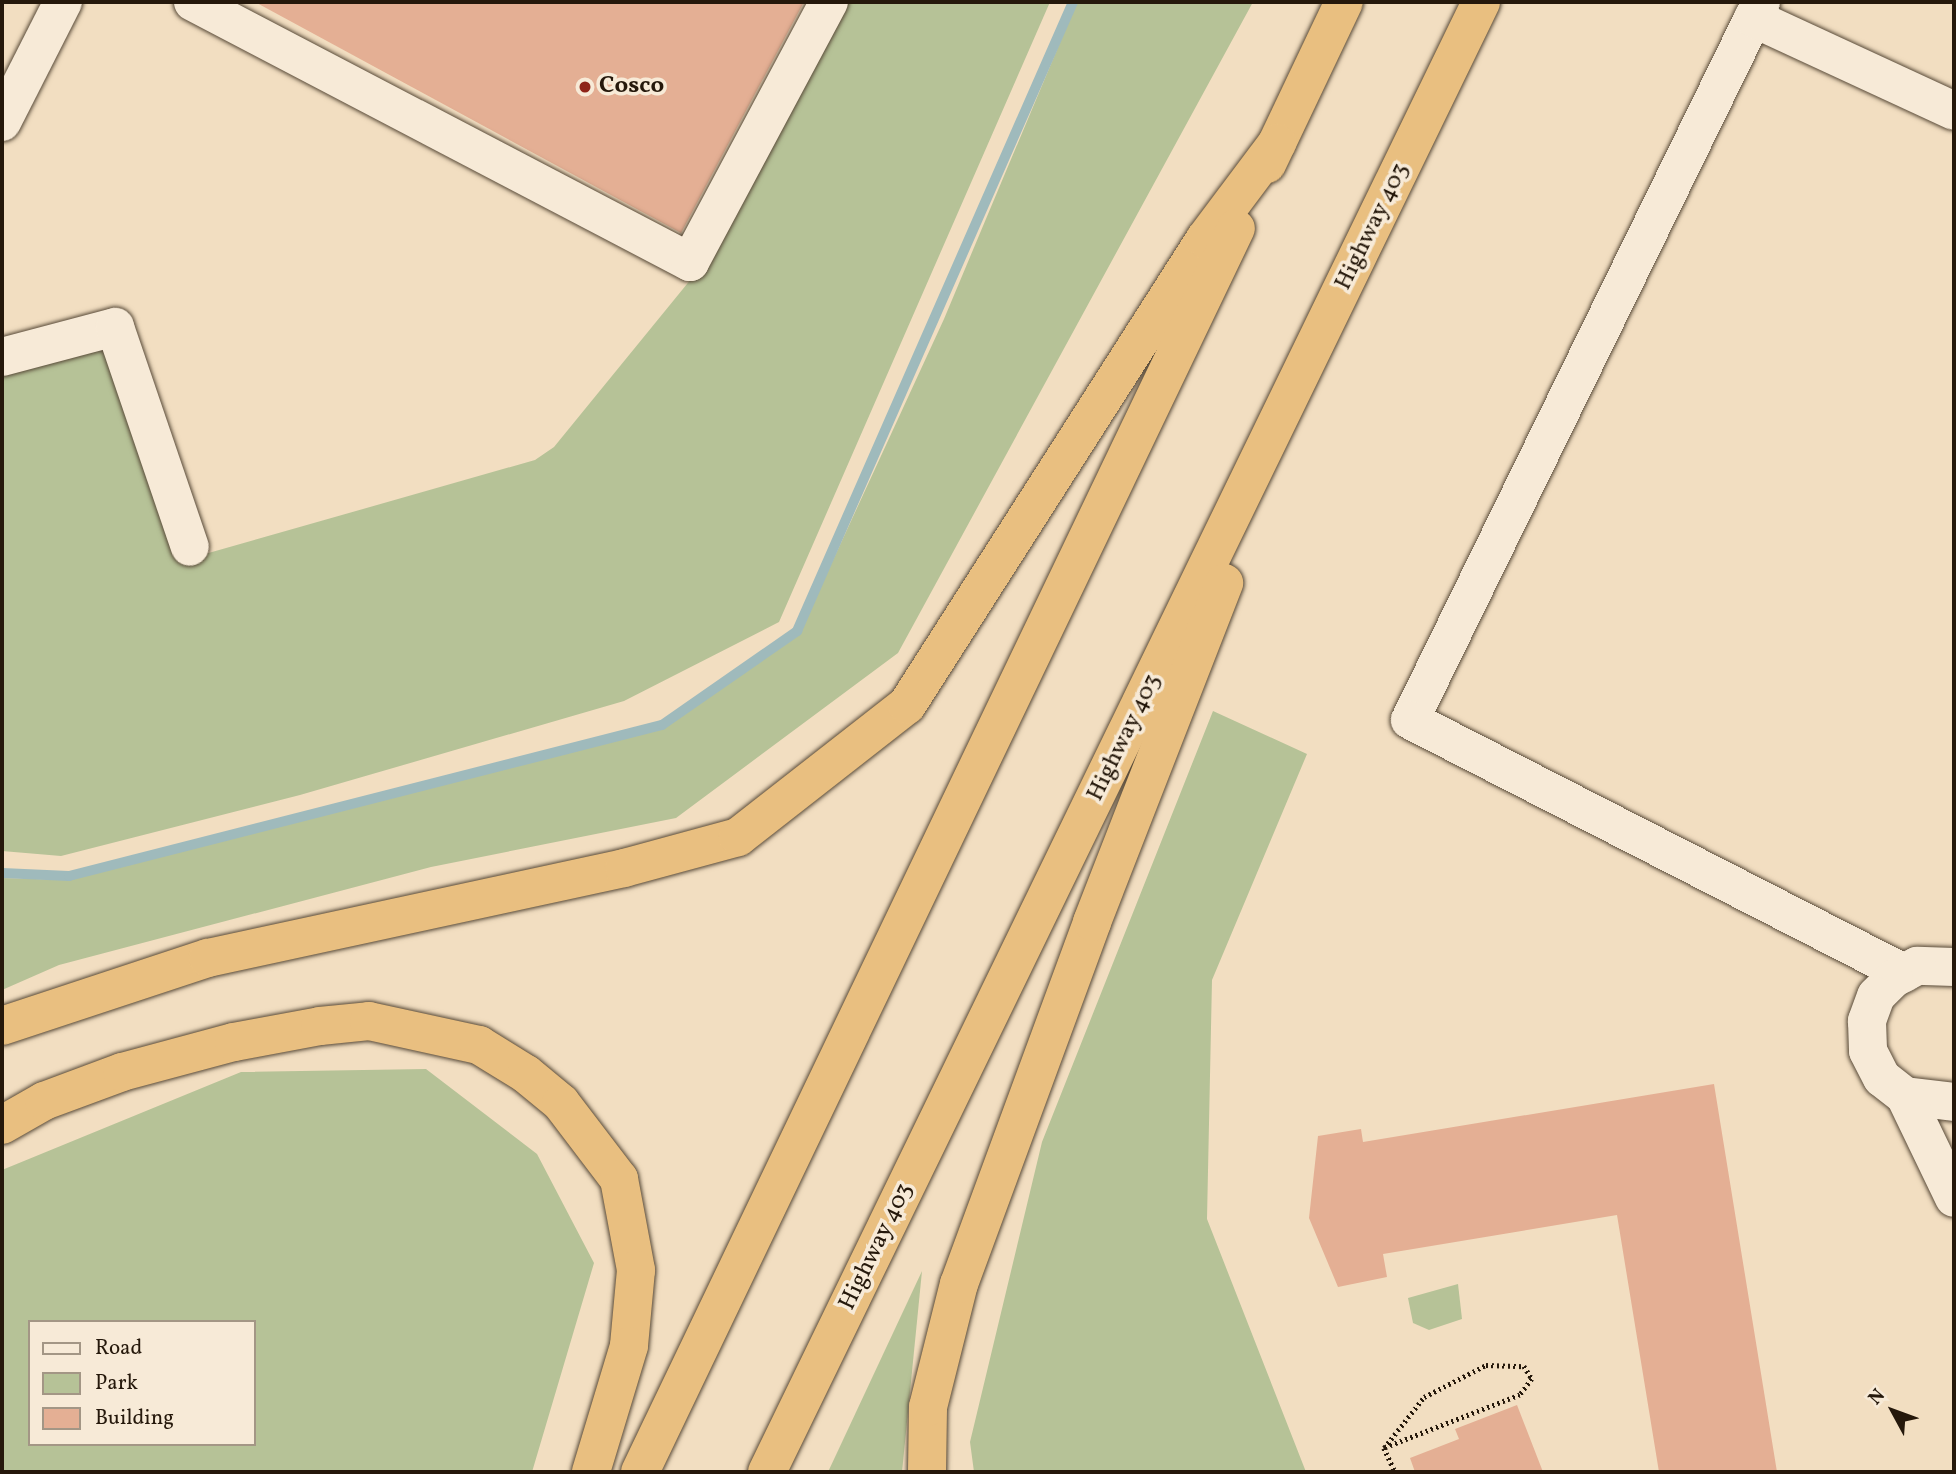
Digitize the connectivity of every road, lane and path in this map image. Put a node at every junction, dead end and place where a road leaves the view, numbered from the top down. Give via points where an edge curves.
1 (63, 2) edge
2 (193, 2) edge
3 (829, 2) edge
4 (1344, 2) edge
5 (1481, 2) edge
6 (1757, 10) edge
7 (1954, 111) edge
8 (2, 122) edge
9 (1277, 143) junction
10 (2, 356) edge
11 (1267, 448) junction
12 (190, 547) dead end
13 (1954, 967) edge
14 (1904, 972) junction
15 (2, 1026) edge
16 (1905, 1096) junction
17 (1954, 1102) edge
18 (2, 1125) edge
19 (1954, 1198) edge
20 (1384, 1448) junction
21 (591, 1472) edge
22 (640, 1472) edge
23 (767, 1472) edge
24 (927, 1472) edge
25 (1395, 1472) edge

1 - 8 street
2 - 3 street via 690,262
4 - 9 highway
5 - 11 highway, Highway 403
6 - 7 street
6 - 14 street via 1410,720
9 - 15 highway via 1205,239 907,705 738,837 624,868 208,958
9 - 22 highway
10 - 12 street via 116,327
11 - 23 highway, Highway 403
11 - 24 highway via 1214,613 1092,922 959,1284 928,1407
13 - 14 street via 1917,966
14 - 16 street via 1876,996 1867,1021 1868,1051 1877,1069
16 - 17 street
16 - 19 street
18 - 21 highway via 44,1101 122,1072 234,1042 320,1026 369,1021 479,1045 561,1103 619,1178 636,1270 629,1346
20 - 20 path via 1424,1397 1486,1365 1524,1366 1532,1379 1520,1395
20 - 25 path

